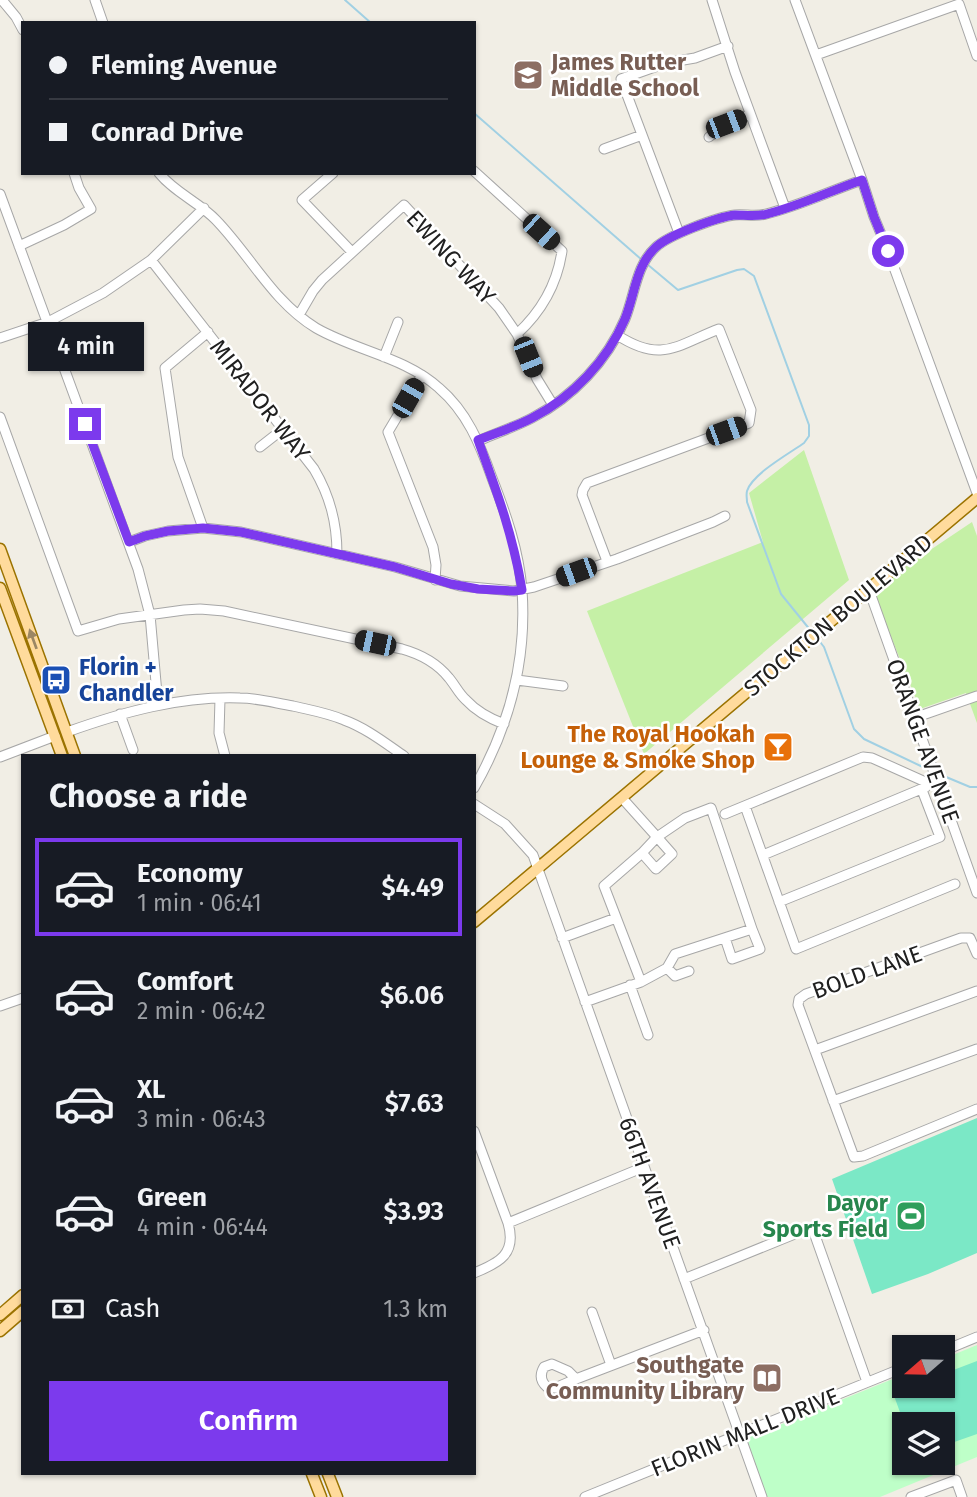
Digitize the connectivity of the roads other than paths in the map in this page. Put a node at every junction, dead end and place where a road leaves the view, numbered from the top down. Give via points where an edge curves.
1 (2, 0) edge
2 (95, 0) edge
3 (712, 0) edge
4 (795, 0) edge
5 (102, 21) edge
6 (21, 27) edge
7 (728, 46) junction
8 (816, 55) junction
9 (977, 56) edge
10 (750, 114) junction
11 (642, 135) junction
12 (709, 137) dead end
13 (604, 149) dead end
14 (476, 173) edge
15 (75, 175) edge
16 (161, 175) edge
17 (331, 175) edge
18 (862, 180) junction
19 (0, 194) edge
20 (204, 208) junction
21 (785, 208) junction
22 (680, 233) junction
23 (19, 246) junction
24 (352, 252) junction
25 (151, 260) junction
26 (299, 315) junction
27 (48, 321) junction
28 (398, 322) dead end
29 (208, 332) junction
30 (517, 334) junction
31 (617, 335) junction
32 (0, 338) edge
33 (384, 357) junction
34 (422, 375) junction
35 (553, 405) junction
36 (0, 417) edge
37 (283, 429) junction
38 (478, 440) junction
39 (260, 447) dead end
40 (977, 495) edge
41 (724, 516) dead end
42 (203, 528) junction
43 (129, 542) junction
44 (0, 549) edge
45 (337, 554) junction
46 (607, 561) junction
47 (435, 580) junction
48 (0, 588) edge
49 (522, 590) junction
50 (869, 590) junction
51 (150, 615) junction
52 (517, 680) junction
53 (562, 686) dead end
54 (977, 695) edge
55 (220, 699) junction
56 (158, 705) junction
57 (120, 714) junction
58 (915, 718) junction
59 (49, 720) junction
60 (504, 724) junction
61 (67, 732) junction
62 (55, 736) junction
63 (133, 750) dead end
64 (74, 753) edge
65 (61, 754) edge
66 (224, 754) edge
67 (401, 754) edge
68 (0, 757) edge
69 (931, 783) junction
70 (476, 784) edge
71 (622, 797) junction
72 (476, 805) edge
73 (745, 806) junction
74 (725, 814) dead end
75 (657, 837) junction
76 (642, 853) junction
77 (763, 855) junction
78 (538, 868) junction
79 (955, 884) dead end
80 (977, 893) edge
81 (779, 902) junction
82 (616, 918) junction
83 (476, 920) edge
84 (752, 929) junction
85 (562, 938) junction
86 (725, 938) junction
87 (977, 954) edge
88 (667, 968) junction
89 (689, 971) dead end
90 (641, 982) junction
91 (630, 985) junction
92 (977, 991) edge
93 (21, 998) edge
94 (585, 1002) junction
95 (1, 1003) edge
96 (648, 1035) dead end
97 (977, 1049) edge
98 (815, 1050) junction
99 (833, 1101) junction
100 (977, 1109) edge
101 (476, 1136) edge
102 (645, 1167) junction
103 (508, 1223) junction
104 (476, 1272) edge
105 (684, 1279) junction
106 (21, 1297) edge
107 (592, 1312) dead end
108 (21, 1313) edge
109 (0, 1315) edge
110 (704, 1330) junction
111 (0, 1331) edge
112 (977, 1337) edge
113 (956, 1346) edge
114 (611, 1365) junction
115 (892, 1372) edge
116 (576, 1379) dead end
117 (867, 1382) junction
118 (740, 1434) junction
119 (313, 1475) edge
120 (328, 1475) edge
121 (321, 1497) edge
122 (337, 1497) edge
123 (585, 1497) edge
124 (762, 1497) edge
125 (911, 1497) edge
126 (962, 1497) edge

1 - 6 street
2 - 5 street
3 - 7 street
4 - 8 street
7 - 10 street
7 - 11 street via 621,79
8 - 9 street via 959,4
8 - 18 street
10 - 12 street via 719,127
10 - 21 street
11 - 13 street
11 - 22 street
14 - 30 street via 562,251 555,280 540,310
15 - 23 street via 91,209
16 - 20 street
17 - 24 street via 302,200
18 - 21 street
18 - 40 street
19 - 23 street
20 - 25 street
20 - 26 street
21 - 22 street via 723,218
22 - 31 street via 662,242 641,268
23 - 27 street
24 - 26 street, EWING WAY via 317,285
24 - 30 street, EWING WAY via 404,205 488,295
25 - 27 street via 103,293
25 - 29 street, MIRADOR WAY
26 - 33 street via 332,336
27 - 32 street
27 - 43 street
28 - 33 street
29 - 37 street, MIRADOR WAY
29 - 42 street via 165,368 178,457
30 - 35 street, EWING WAY
31 - 35 street via 585,378
31 - 46 street via 664,350 719,329 751,417 749,423 587,483 582,495
33 - 34 street
34 - 38 street via 453,401
34 - 47 street via 388,432 433,547
35 - 38 street
36 - 51 street via 78,631
37 - 39 street
37 - 45 street, MIRADOR WAY via 328,495
38 - 49 street via 508,522
40 - 50 main road, STOCKTON BOULEVARD
41 - 46 street
42 - 43 street via 168,531
42 - 45 street
43 - 51 street
61 -> 44 main road
45 - 47 street
46 - 49 street
47 - 49 street via 478,589
48 - 59 main road
49 - 52 street
50 - 58 street, ORANGE AVENUE
50 - 71 main road, STOCKTON BOULEVARD
51 - 56 street
51 - 60 street via 216,610 410,651 441,669 476,709
52 - 53 street
52 - 60 street
54 - 58 street
55 - 56 street
55 - 66 street via 219,733
55 - 67 street via 267,701 330,714
56 - 57 street
57 - 61 street
57 - 63 street
58 - 69 street, ORANGE AVENUE via 929,759
59 - 61 main road
59 - 62 main road
60 - 70 street
61 - 64 main road
62 - 64 main road
62 - 65 main road
62 - 68 street
69 - 73 street via 863,757
69 - 77 street
69 - 80 street, ORANGE AVENUE
69 - 81 street via 940,837
71 - 75 street
71 - 78 main road, STOCKTON BOULEVARD
72 - 78 street, 66TH AVENUE via 520,839
73 - 74 street
73 - 77 street
75 - 76 street
75 - 76 street via 672,854 656,869
75 - 84 street via 710,808
76 - 82 street via 604,886
77 - 81 street
78 - 83 main road, STOCKTON BOULEVARD
78 - 85 street, 66TH AVENUE
79 - 81 street via 796,949
82 - 85 street
82 - 90 street
84 - 86 street
84 - 86 street via 760,949 732,959
85 - 94 street, 66TH AVENUE
86 - 88 street via 676,954
87 - 98 street, BOLD LANE via 970,938 961,938 802,996 798,1004
88 - 89 street via 675,976
88 - 90 street
90 - 91 street
91 - 94 street
91 - 96 street
92 - 98 street
93 - 95 street
94 - 102 street, 66TH AVENUE
97 - 99 street
98 - 99 street
99 - 100 street via 852,1155 858,1158
101 - 103 street
102 - 103 street
102 - 105 street, 66TH AVENUE
103 - 104 street via 511,1239 506,1253
105 - 110 street, 66TH AVENUE
105 - 117 street via 812,1227
106 - 109 main road
107 - 114 street
108 - 111 main road
110 - 114 street
110 - 118 street, 66TH AVENUE
112 - 113 street
114 - 116 street
115 - 117 street, FLORIN MALL DRIVE
117 - 118 street, FLORIN MALL DRIVE
118 - 123 street, FLORIN MALL DRIVE
118 - 124 street, 66TH AVENUE
119 - 121 main road
120 - 122 main road
125 - 126 street via 956,1480

